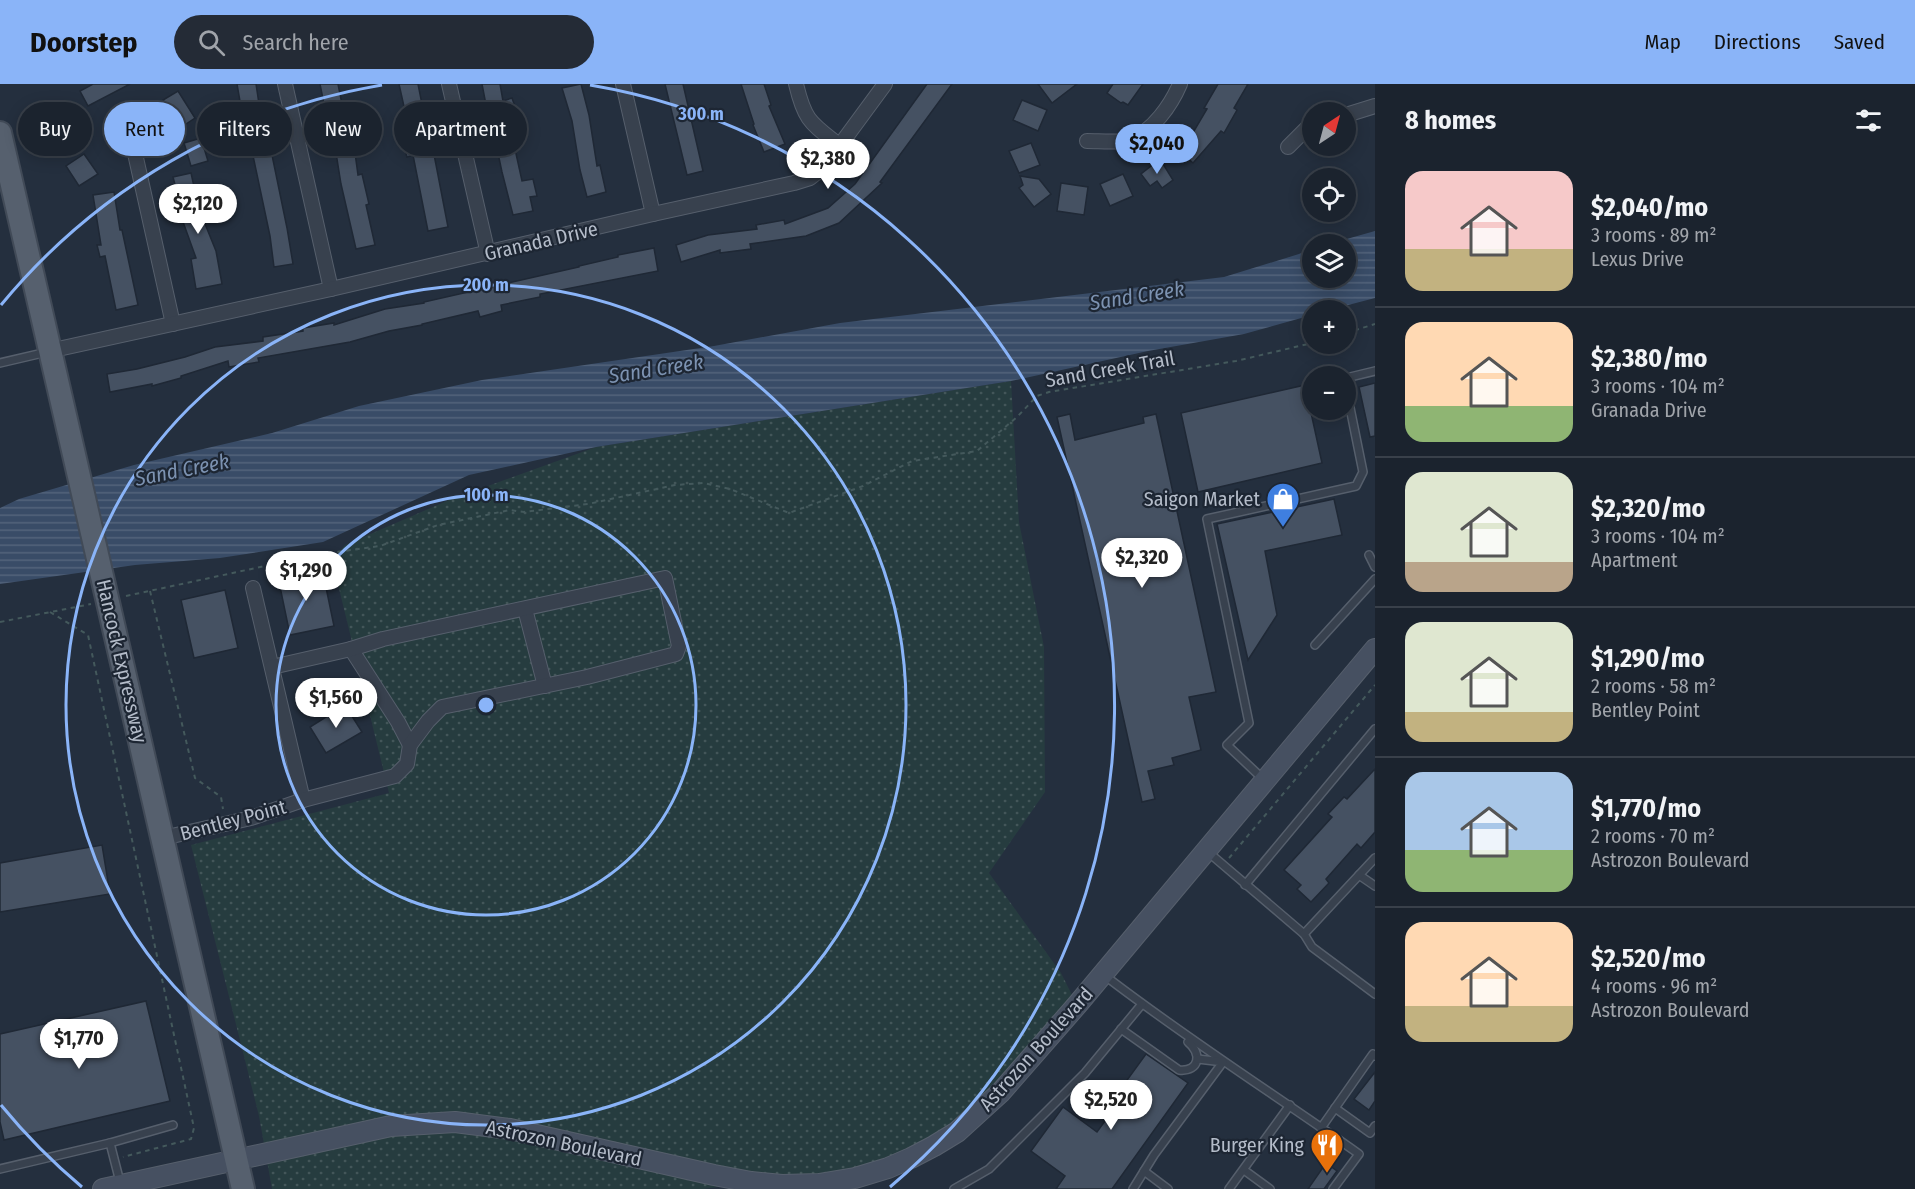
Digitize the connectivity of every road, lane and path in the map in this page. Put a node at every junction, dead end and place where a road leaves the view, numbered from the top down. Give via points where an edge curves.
1 (285, 84) edge
2 (449, 84) edge
3 (623, 84) edge
4 (796, 84) edge
5 (885, 84) edge
6 (1180, 84) edge
7 (1375, 106) edge
8 (1356, 112) edge
9 (1302, 133) edge
10 (0, 135) edge
11 (1087, 141) dead end
12 (840, 146) junction
13 (1288, 147) dead end
14 (136, 156) edge
15 (653, 214) junction
16 (488, 254) junction
17 (331, 290) junction
18 (173, 324) junction
19 (1375, 324) edge
20 (1356, 330) edge
21 (1302, 344) edge
22 (49, 351) junction
23 (0, 363) edge
24 (1375, 371) edge
25 (1356, 376) edge
26 (1352, 420) edge
27 (1369, 555) dead end
28 (1375, 567) edge
29 (1375, 579) edge
30 (253, 588) dead end
31 (150, 591) junction
32 (109, 599) junction
33 (525, 609) junction
34 (50, 612) junction
35 (0, 622) edge
36 (1315, 645) dead end
37 (351, 650) junction
38 (1375, 650) edge
39 (272, 668) junction
40 (1375, 685) edge
41 (545, 686) junction
42 (1375, 729) edge
43 (410, 746) junction
44 (1265, 780) junction
45 (303, 800) junction
46 (225, 824) junction
47 (163, 838) junction
48 (1206, 850) junction
49 (1375, 858) edge
50 (1223, 865) junction
51 (1359, 875) junction
52 (1245, 885) junction
53 (1375, 886) edge
54 (1304, 934) junction
55 (1102, 974) junction
56 (1375, 994) edge
57 (1142, 1004) junction
58 (1165, 1020) junction
59 (1122, 1029) junction
60 (1374, 1055) edge
61 (1198, 1059) junction
62 (1223, 1062) junction
63 (1290, 1105) junction
64 (1335, 1108) junction
65 (173, 1125) dead end
66 (1375, 1126) edge
67 (1321, 1128) junction
68 (110, 1143) junction
69 (236, 1158) junction
70 (114, 1159) junction
71 (0, 1169) edge
72 (1244, 1170) junction
73 (1144, 1171) junction
74 (112, 1187) edge
75 (783, 1187) edge
76 (1270, 1188) edge
77 (243, 1189) edge
78 (954, 1189) edge
79 (1133, 1189) edge
80 (1168, 1189) edge
81 (1229, 1189) edge
82 (1333, 1189) edge

1 - 17 street
2 - 16 street
3 - 15 street
4 - 12 street via 802,110
5 - 12 street, Granada Drive
6 - 11 street via 1172,101 1146,131 1129,140
7 - 8 street
9 - 13 street
10 - 22 main road, Hancock Expressway
12 - 15 street, Granada Drive via 810,178
14 - 18 street
15 - 16 street, Granada Drive
16 - 17 street, Granada Drive
17 - 18 street, Granada Drive
18 - 22 street, Granada Drive
19 - 20 path
21 - 31 path, Sand Creek Trail via 1236,361 1049,392 1037,396 977,451 912,461 864,486 789,513 730,489 704,483 675,485 588,504 524,512 510,510 438,525 380,546 316,555
22 - 23 lane
22 - 32 main road, Hancock Expressway
24 - 25 lane
26 - 44 lane via 1363,472 1356,486 1207,519 1249,723 1227,745
27 - 28 lane
29 - 36 lane
30 - 39 street, Bentley Point
31 - 32 path, Sand Creek Trail
31 - 46 path via 195,778 221,797
32 - 34 path
32 - 47 main road, Hancock Expressway
33 - 37 street via 383,639
33 - 41 street
33 - 41 street, Bentley Point via 665,578 679,646 676,654
34 - 35 path
34 - 70 path via 88,635 194,1128 191,1139
37 - 39 street
37 - 43 street
38 - 44 main road, Astrozon Boulevard
39 - 45 street, Bentley Point
40 - 50 path
41 - 43 street, Bentley Point via 442,707
42 - 52 lane
43 - 45 street, Bentley Point via 407,764 395,776
44 - 48 main road, Astrozon Boulevard
45 - 46 street, Bentley Point
46 - 47 street, Bentley Point
47 - 69 main road, Hancock Expressway
48 - 50 lane
48 - 55 main road, Astrozon Boulevard
49 - 51 lane
50 - 52 lane
51 - 53 lane
51 - 54 lane
52 - 54 lane
54 - 56 lane via 1312,946
55 - 57 lane
55 - 75 main road, Astrozon Boulevard via 1001,1092 957,1132 888,1168 855,1178
57 - 58 lane
57 - 59 lane
58 - 61 lane via 1172,1031 1192,1045
58 - 62 lane
59 - 61 lane via 1179,1070 1186,1071
59 - 78 lane via 1085,1073 989,1169
60 - 64 lane
61 - 62 lane
62 - 63 lane
62 - 73 lane
63 - 67 lane
63 - 72 lane
64 - 66 lane via 1370,1133
64 - 67 lane
65 - 68 lane
67 - 82 lane via 1359,1154
68 - 70 lane
68 - 71 lane
69 - 74 main road, Astrozon Boulevard
69 - 75 main road, Astrozon Boulevard via 391,1126 455,1122 510,1129
69 - 77 main road, Hancock Expressway
70 - 74 lane
72 - 76 lane
72 - 81 lane
73 - 79 lane
73 - 80 lane

